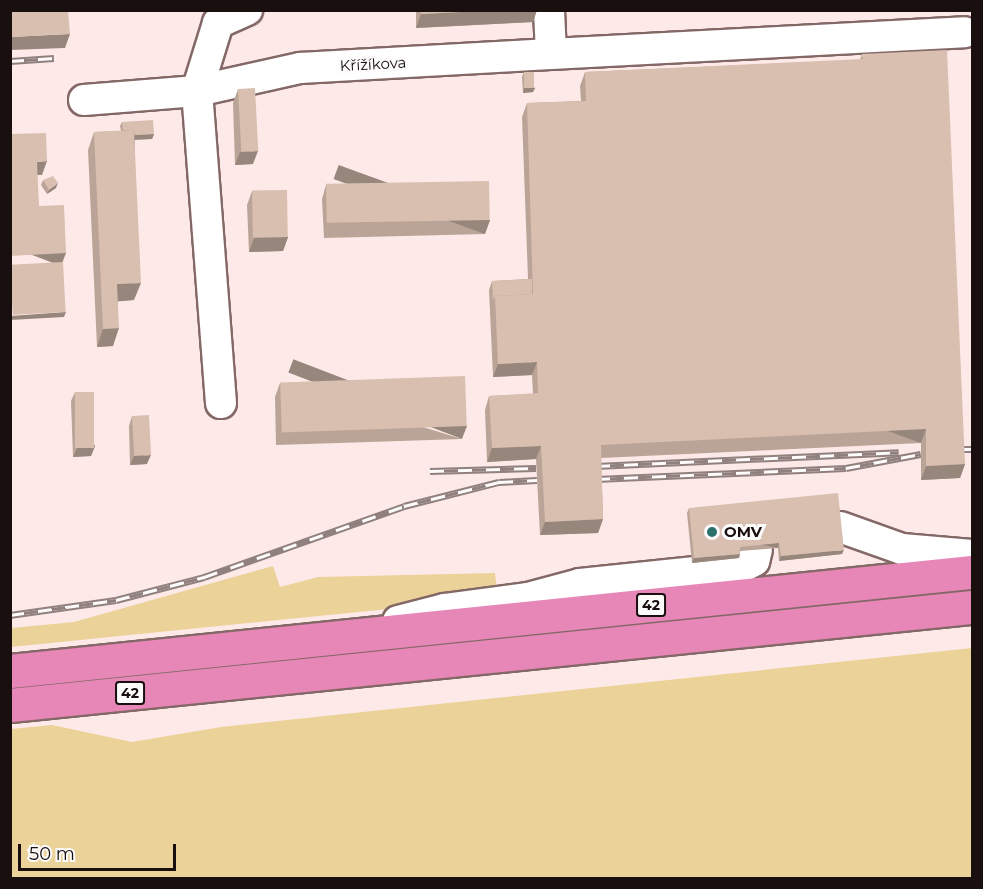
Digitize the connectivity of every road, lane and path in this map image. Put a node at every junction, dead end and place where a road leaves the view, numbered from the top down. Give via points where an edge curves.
1 (247, 10) edge
2 (549, 10) edge
3 (963, 32) dead end
4 (551, 54) junction
5 (197, 91) junction
6 (84, 100) dead end
7 (221, 402) dead end
8 (840, 527) edge
9 (757, 550) edge
10 (972, 555) edge
11 (972, 572) edge
12 (972, 607) edge
13 (330, 638) junction
14 (137, 658) junction
15 (10, 671) edge
16 (140, 692) junction
17 (10, 705) edge

1 - 5 lane via 218,23
2 - 4 lane
3 - 4 lane, Křížíkova
4 - 5 lane, Křížíkova via 300,68
5 - 6 lane, Křížíkova
5 - 7 lane
8 - 10 lane via 902,549
9 - 13 lane via 754,561 743,567 580,584 508,602 444,609
11 - 13 highway, 42
12 - 16 highway, 42
13 - 14 highway, 42
14 - 15 highway, 42
14 - 16 lane
16 - 17 highway, 42

